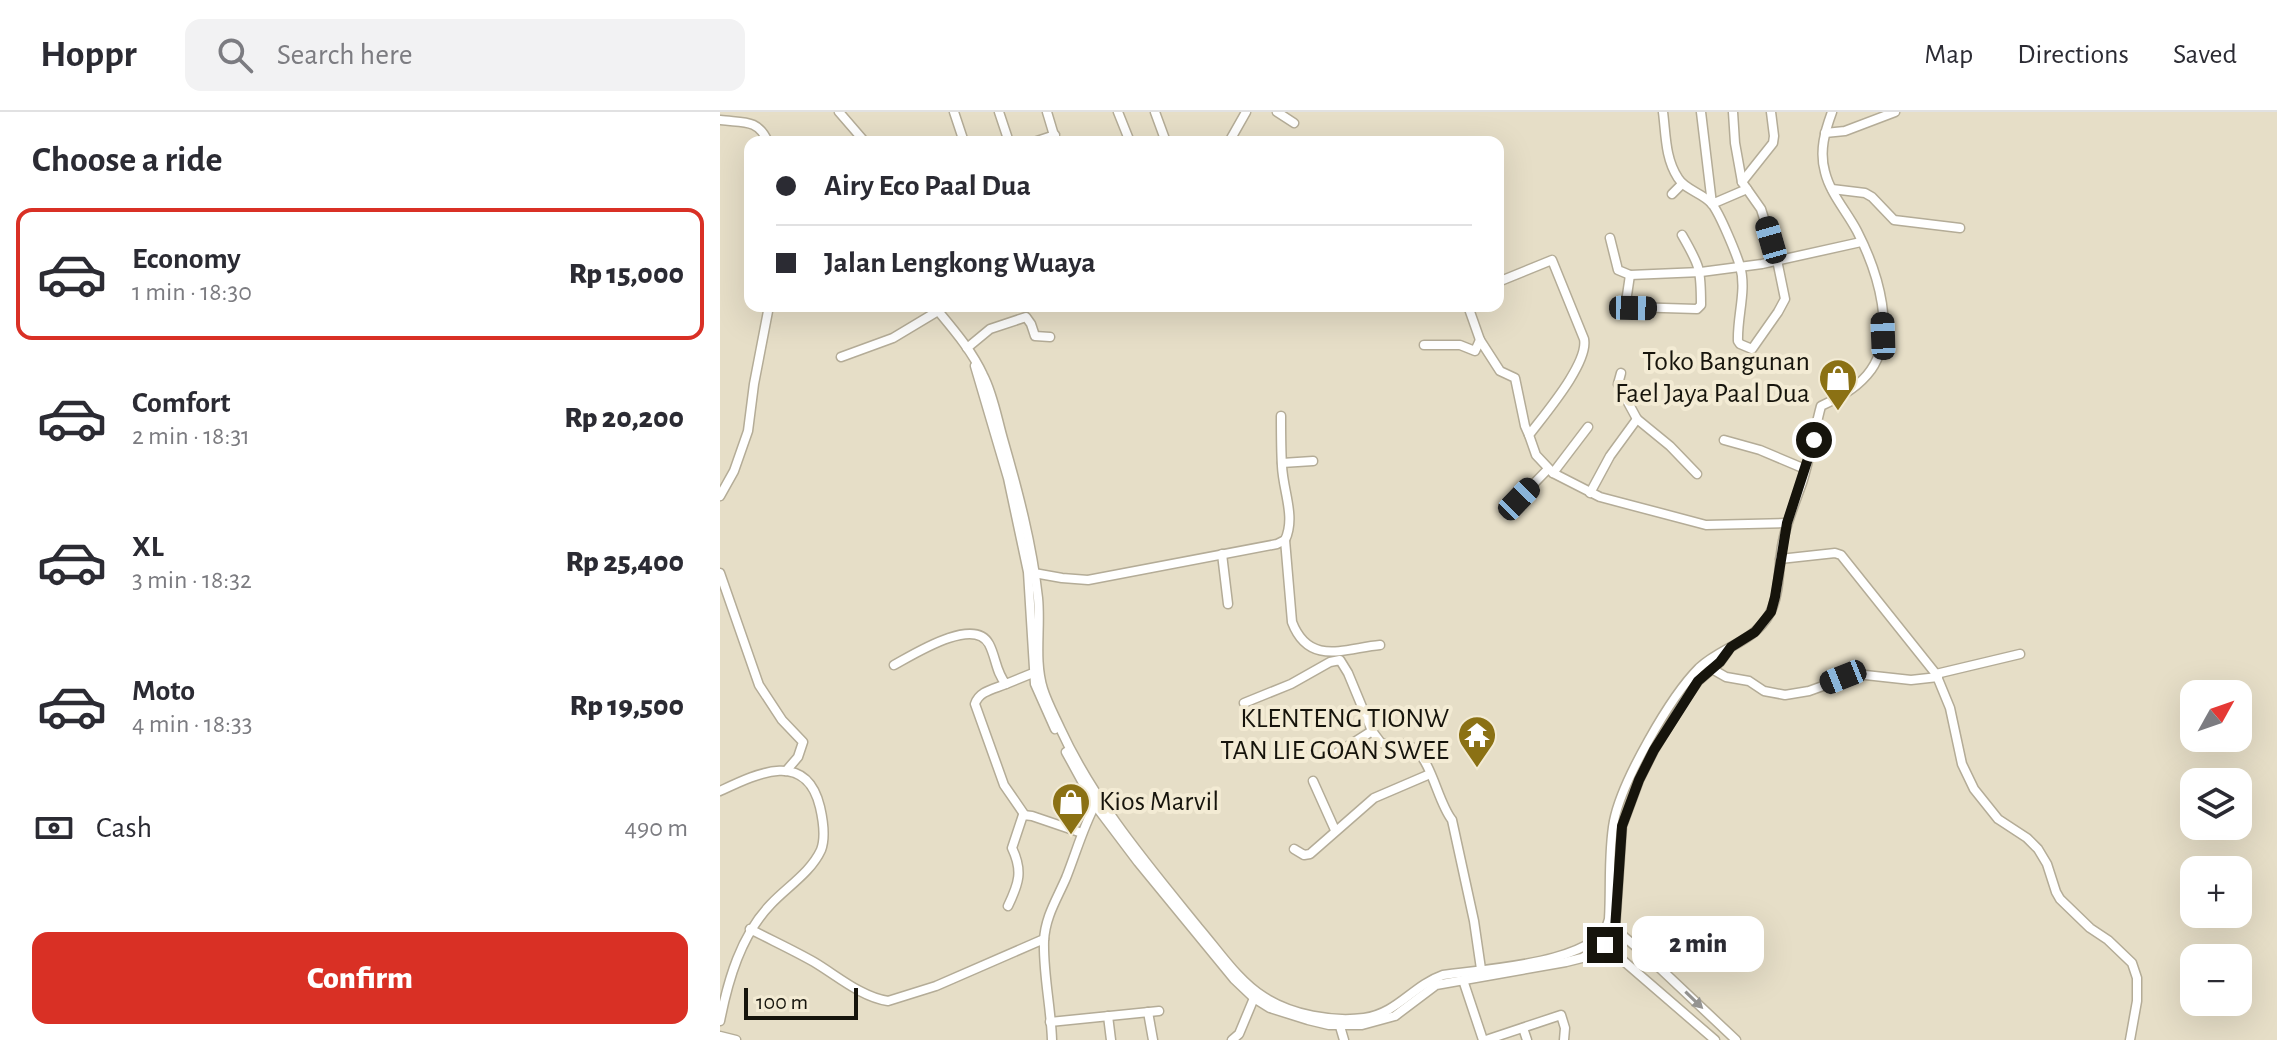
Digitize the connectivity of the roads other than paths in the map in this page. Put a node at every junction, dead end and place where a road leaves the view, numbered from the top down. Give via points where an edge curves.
1 (839, 112) edge
2 (954, 112) edge
3 (999, 112) edge
4 (1047, 112) edge
5 (1118, 112) edge
6 (1155, 112) edge
7 (1246, 112) edge
8 (1277, 112) edge
9 (1663, 112) edge
10 (1701, 112) edge
11 (1733, 112) edge
12 (1771, 112) edge
13 (1832, 112) edge
14 (1895, 112) edge
15 (736, 117) edge
16 (720, 120) edge
17 (1294, 123) dead end
18 (1825, 133) junction
19 (765, 136) edge
20 (860, 136) edge
21 (962, 136) edge
22 (1007, 136) edge
23 (1055, 136) edge
24 (1128, 136) edge
25 (1164, 136) edge
26 (1232, 136) edge
27 (1682, 184) junction
28 (1745, 186) junction
29 (1832, 189) junction
30 (1672, 194) dead end
31 (1712, 204) junction
32 (1960, 228) dead end
33 (1682, 235) dead end
34 (1610, 238) dead end
35 (1861, 242) junction
36 (1777, 260) junction
37 (1740, 267) junction
38 (1701, 272) junction
39 (1630, 275) junction
40 (1504, 280) edge
41 (768, 312) edge
42 (932, 312) edge
43 (939, 312) edge
44 (1470, 312) edge
45 (1050, 337) dead end
46 (1480, 340) junction
47 (1424, 345) dead end
48 (967, 348) junction
49 (841, 357) dead end
50 (975, 363) junction
51 (1621, 373) dead end
52 (1281, 416) dead end
53 (1637, 419) junction
54 (1588, 427) dead end
55 (1529, 435) junction
56 (1724, 440) dead end
57 (1313, 461) dead end
58 (1282, 463) junction
59 (1805, 469) junction
60 (1550, 471) junction
61 (1697, 474) dead end
62 (1590, 493) junction
63 (720, 496) edge
64 (1519, 499) dead end
65 (1787, 523) junction
66 (1285, 540) junction
67 (1222, 554) junction
68 (1780, 559) junction
69 (720, 573) edge
70 (1034, 573) junction
71 (1228, 604) dead end
72 (1380, 645) dead end
73 (1731, 647) junction
74 (2020, 654) dead end
75 (894, 665) dead end
76 (1712, 669) junction
77 (1033, 673) junction
78 (1937, 676) junction
79 (1006, 684) junction
80 (1244, 703) dead end
81 (1667, 721) junction
82 (1372, 731) junction
83 (1334, 755) dead end
84 (786, 771) junction
85 (1430, 774) junction
86 (1313, 781) dead end
87 (720, 791) edge
88 (1097, 802) junction
89 (1024, 814) junction
90 (1335, 830) junction
91 (1082, 833) junction
92 (1294, 849) dead end
93 (1008, 906) dead end
94 (750, 929) junction
95 (1615, 929) junction
96 (1044, 939) junction
97 (1605, 945) junction
98 (1481, 969) junction
99 (1463, 980) junction
100 (1254, 998) junction
101 (1159, 1011) dead end
102 (1148, 1012) junction
103 (1108, 1016) junction
104 (720, 1021) edge
105 (1050, 1022) junction
106 (1339, 1022) junction
107 (1523, 1028) junction
108 (720, 1036) edge
109 (1239, 1038) edge
110 (736, 1040) edge
111 (1052, 1040) edge
112 (1111, 1040) edge
113 (1153, 1040) edge
114 (1344, 1040) edge
115 (1484, 1040) edge
116 (1527, 1040) edge
117 (1564, 1040) edge
118 (1715, 1040) edge
119 (1736, 1040) edge
120 (2130, 1040) edge

1 - 20 street
2 - 21 street
3 - 22 street
4 - 23 street
5 - 24 street
6 - 25 street
7 - 26 street
8 - 17 street
9 - 27 street via 1670,163
10 - 31 street
11 - 28 street
12 - 28 street via 1773,143
13 - 18 street
14 - 18 street
15 - 16 street
15 - 19 street via 760,128
18 - 29 street via 1825,173
27 - 30 street
27 - 31 street
28 - 31 street
28 - 36 street via 1761,209
29 - 32 street via 1865,193 1894,220
29 - 35 street
31 - 37 street
33 - 38 street
34 - 39 street via 1618,270
35 - 36 street
35 - 59 street via 1882,309 1879,354 1856,386 1821,406
36 - 37 street
36 - 37 street via 1784,303 1752,349 1738,341
37 - 38 street
38 - 39 street
38 - 39 street via 1701,305 1695,310 1633,308 1626,302
40 - 55 street via 1552,260 1585,345 1576,369
41 - 63 street via 748,431
42 - 49 street via 893,338
43 - 48 street
44 - 46 street
45 - 48 street via 1035,336 1026,317 990,329
46 - 47 street via 1475,351 1456,344
46 - 55 street via 1500,371 1515,378
48 - 50 street
50 - 70 street via 1013,473
50 - 77 street via 1028,572
51 - 53 street via 1618,384
52 - 58 street
53 - 61 street
53 - 62 street
54 - 60 street
55 - 60 street via 1536,455
56 - 59 street
57 - 58 street
58 - 66 street via 1290,517
59 - 65 street
60 - 62 street
60 - 64 street
62 - 65 street via 1693,523
65 - 68 street
66 - 67 street
66 - 72 street via 1292,622 1302,641 1337,653
67 - 70 street via 1088,580
67 - 71 street
68 - 73 street via 1771,612 1755,632
68 - 78 street via 1841,555
69 - 84 street via 759,685 803,742
70 - 88 street via 1043,691
73 - 76 street
73 - 81 street via 1700,667 1675,697
74 - 78 street
75 - 79 street via 961,634 978,633 990,645
76 - 78 street via 1785,695 1856,674 1911,680
76 - 81 street
77 - 79 street
77 - 88 street via 1074,770
78 - 120 street via 1950,708 1957,750 1974,789 1998,819 2038,849 2060,899 2132,963 2137,1001
79 - 89 street via 986,691 975,704 1004,785
80 - 82 street via 1340,660
81 - 95 street via 1622,826
81 - 98 street via 1619,801 1611,842 1609,919 1603,933 1589,946 1563,955
82 - 83 street
82 - 85 street via 1381,743 1417,750
84 - 87 street via 753,776
84 - 94 street via 800,775 813,789 823,842 812,863
85 - 90 street via 1374,798
85 - 98 street via 1452,820
86 - 90 street
88 - 91 street
88 - 100 street via 1217,959
88 - 106 street via 1254,989 1292,1010
89 - 91 street
89 - 93 street via 1012,848 1019,879
90 - 92 street via 1310,854
91 - 96 street
94 - 96 street via 888,1001
94 - 104 street
95 - 97 street
95 -> 119 street
96 - 105 street
97 - 99 street via 1566,962
97 - 118 street
98 - 106 street via 1443,975 1395,1007
99 - 106 street via 1433,987 1395,1016 1362,1025
99 - 115 street
100 - 106 street via 1292,1016
100 - 109 street
101 - 102 street
102 - 103 street
102 - 113 street
103 - 105 street
103 - 112 street
105 - 111 street
106 - 114 street
107 - 115 street
107 - 116 street
107 - 117 street via 1561,1015
108 - 110 street

